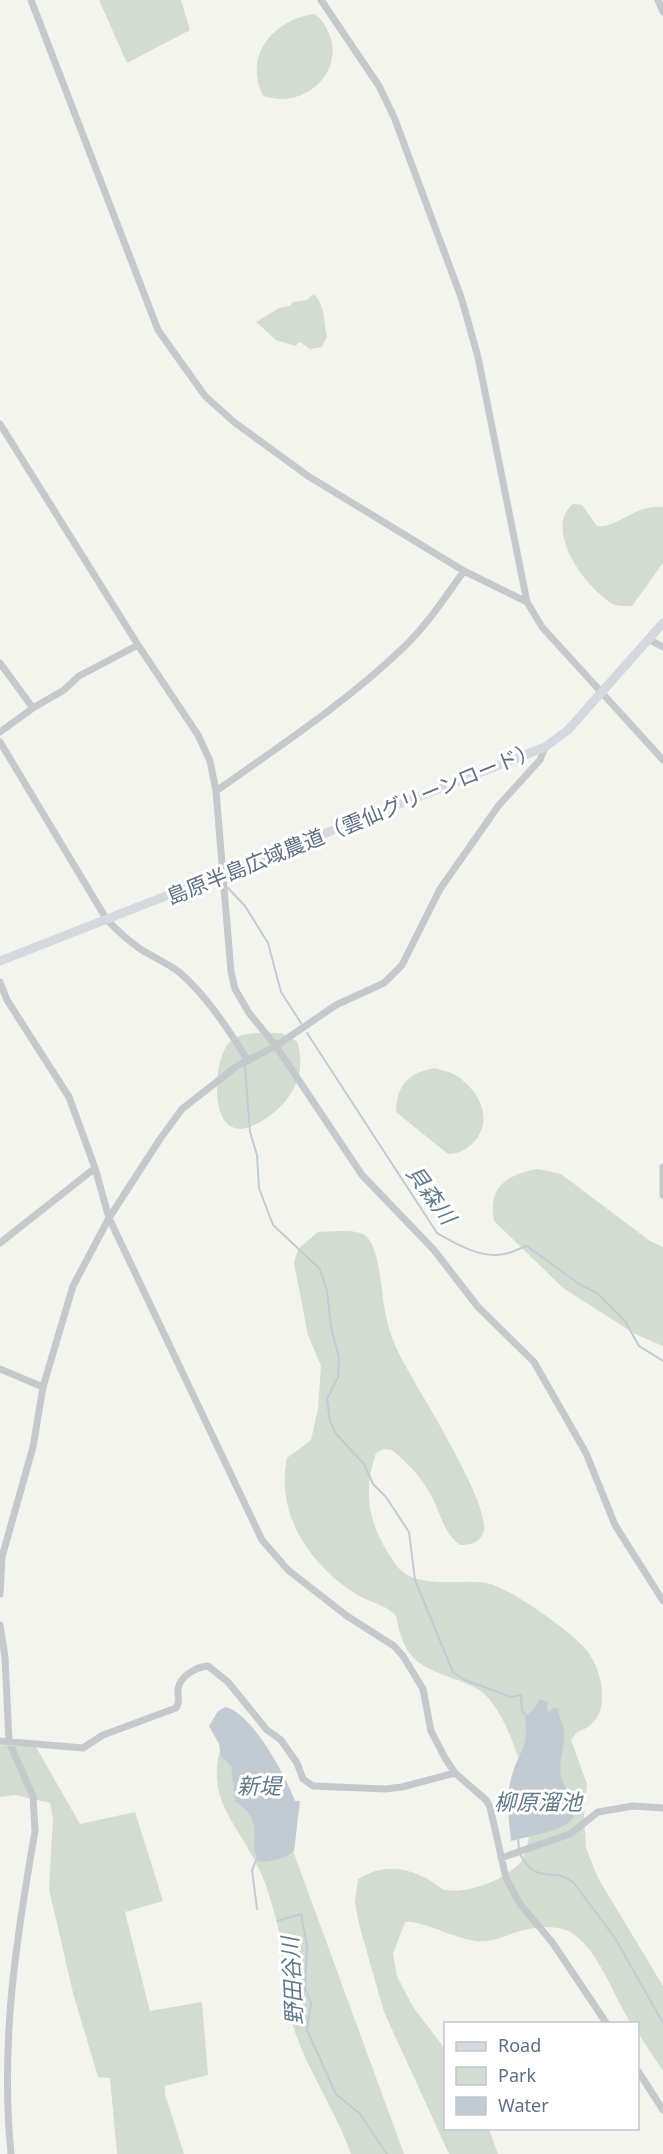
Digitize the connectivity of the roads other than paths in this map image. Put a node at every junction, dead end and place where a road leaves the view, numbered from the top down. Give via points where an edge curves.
1 (31, 0) edge
2 (321, 0) edge
3 (658, 0) edge
4 (663, 12) edge
5 (0, 424) edge
6 (464, 572) junction
7 (527, 602) junction
8 (663, 623) edge
9 (648, 639) junction
10 (138, 645) junction
11 (663, 647) edge
12 (0, 663) edge
13 (602, 692) junction
14 (33, 708) junction
15 (0, 732) edge
16 (0, 742) edge
17 (545, 747) junction
18 (663, 760) edge
19 (216, 791) junction
20 (222, 876) junction
21 (107, 920) junction
22 (0, 961) edge
23 (0, 982) edge
24 (276, 1046) junction
25 (248, 1061) junction
26 (663, 1167) edge
27 (95, 1168) junction
28 (663, 1195) edge
29 (109, 1218) junction
30 (0, 1243) edge
31 (0, 1369) edge
32 (43, 1387) junction
33 (0, 1594) edge
34 (663, 1601) edge
35 (0, 1625) edge
36 (0, 1741) edge
37 (9, 1742) junction
38 (455, 1773) junction
39 (663, 1808) edge
40 (501, 1858) junction
41 (606, 2022) edge
42 (639, 2073) edge
43 (663, 2110) edge
44 (11, 2154) edge

1 - 6 street via 158,330 179,362 205,396 234,423 308,476
2 - 7 street via 379,86 394,117 461,297 478,357
3 - 4 street
5 - 10 street
6 - 7 street
6 - 19 street via 404,647 350,693
7 - 13 street via 542,627
8 - 9 street, 島原半島広域農道（雲仙グリーンロード）
9 - 11 street
9 - 13 street, 島原半島広域農道（雲仙グリーンロード）
10 - 14 street via 79,676
10 - 19 street via 198,735 210,761
12 - 14 street
13 - 17 street, 島原半島広域農道（雲仙グリーンロード） via 568,730
13 - 18 street
14 - 15 street
16 - 21 street
17 - 20 street, 島原半島広域農道（雲仙グリーンロード）
17 - 24 street via 540,760 499,805 440,889 402,964 384,983 336,1005
19 - 20 street
20 - 21 street, 島原半島広域農道（雲仙グリーンロード）
20 - 24 street via 235,988
21 - 22 street, 島原半島広域農道（雲仙グリーンロード）
21 - 25 street via 125,938 186,979
23 - 27 street via 7,1000 69,1097
24 - 25 street
24 - 34 street via 362,1175 434,1250 478,1307 534,1362 586,1453 615,1525
25 - 29 street via 182,1109
26 - 28 street
27 - 29 street
27 - 30 street
29 - 32 street via 73,1286
29 - 38 street via 262,1540 288,1570 403,1656 423,1689 431,1731
31 - 32 street
32 - 33 street via 33,1447 2,1557
35 - 37 street
36 - 37 street
37 - 38 street via 72,1748 92,1744 103,1736 176,1708 183,1680 208,1666 228,1682 267,1730 281,1740 303,1779 313,1786 394,1788
37 - 44 street via 33,1796 35,1814 3,2025 4,2121
38 - 40 street via 486,1800
39 - 40 street via 633,1806 598,1812 570,1834
40 - 41 street via 506,1878 520,1904 552,1942
42 - 43 street

